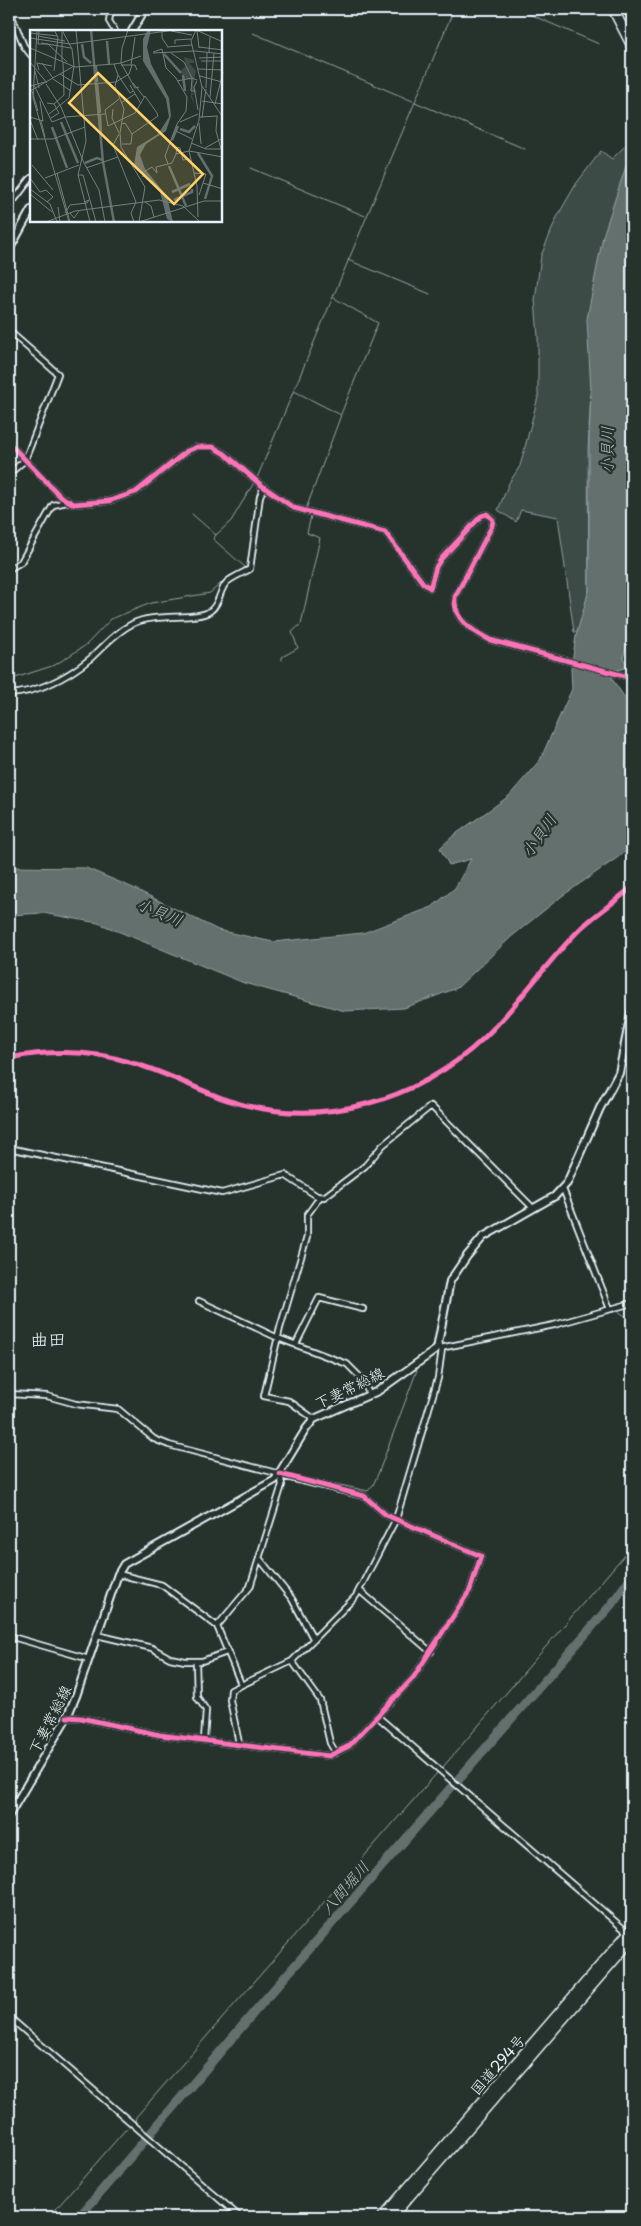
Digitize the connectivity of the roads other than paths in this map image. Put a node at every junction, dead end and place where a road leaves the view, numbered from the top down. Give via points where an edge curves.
1 (9, 9) edge
2 (111, 9) edge
3 (145, 9) edge
4 (613, 9) edge
5 (114, 30) edge
6 (133, 30) edge
7 (632, 46) edge
8 (30, 54) edge
9 (30, 179) edge
10 (9, 207) edge
11 (30, 212) edge
12 (9, 250) edge
13 (9, 330) edge
14 (9, 443) edge
15 (25, 460) junction
16 (9, 474) edge
17 (264, 487) junction
18 (67, 502) junction
19 (9, 569) edge
20 (632, 678) edge
21 (9, 694) edge
22 (632, 1009) edge
23 (9, 1148) edge
24 (563, 1189) junction
25 (320, 1197) junction
26 (533, 1208) junction
27 (198, 1302) dead end
28 (632, 1303) edge
29 (363, 1309) dead end
30 (610, 1309) junction
31 (278, 1338) junction
32 (296, 1344) junction
33 (440, 1348) junction
34 (9, 1394) edge
35 (368, 1395) junction
36 (314, 1418) junction
37 (281, 1475) junction
38 (396, 1519) junction
39 (259, 1558) junction
40 (118, 1574) junction
41 (359, 1590) junction
42 (218, 1626) junction
43 (97, 1635) junction
44 (9, 1636) edge
45 (314, 1640) junction
46 (227, 1652) junction
47 (431, 1652) junction
48 (89, 1659) junction
49 (196, 1661) junction
50 (292, 1661) junction
51 (241, 1684) junction
52 (377, 1716) junction
53 (67, 1717) junction
54 (204, 1740) junction
55 (239, 1743) junction
56 (336, 1753) junction
57 (9, 1815) edge
58 (631, 1934) edge
59 (9, 2017) edge
60 (240, 2217) edge
61 (382, 2217) edge
62 (392, 2217) edge

1 - 8 street
2 - 5 street via 109,21
3 - 6 main road
4 - 7 highway
9 - 10 street
11 - 12 main road
13 - 15 street via 58,374
14 - 15 street
15 - 16 street
15 - 18 street
17 - 18 street via 225,454 213,447 197,447 187,450 136,492 109,501
17 - 20 street via 294,508 385,532 430,588 441,559 481,516 490,516 492,526 455,596 456,614 469,629 490,640
17 - 21 street via 250,569 227,582 209,612 144,618 119,632 64,677 35,689
18 - 19 street via 53,506 21,562
22 - 24 main road via 619,1073
23 - 25 street via 222,1193 285,1175
24 - 26 main road
24 - 30 street
25 - 26 street via 329,1194 365,1166 383,1146 431,1106
25 - 31 street via 307,1215 307,1237
26 - 33 main road via 483,1237 456,1272 446,1294
27 - 31 street
28 - 30 street
29 - 32 street via 319,1298
30 - 33 street via 554,1325
31 - 32 street
31 - 36 street via 264,1396 289,1401
32 - 35 street via 347,1364 364,1381
33 - 35 main road, 下妻常総線
33 - 38 street via 438,1378
34 - 37 street via 47,1396 76,1404 118,1409 154,1438 169,1445
35 - 36 main road, 下妻常総線
36 - 37 main road, 下妻常総線
37 - 38 street via 364,1496 386,1515
37 - 39 street via 282,1485
37 - 40 main road, 下妻常総線 via 134,1557
38 - 41 street
38 - 47 street via 481,1556 470,1590
39 - 42 street via 250,1587
39 - 45 street via 292,1600
40 - 42 street via 162,1585
40 - 43 main road, 下妻常総線
41 - 45 street
41 - 47 street
42 - 46 street
43 - 48 main road, 下妻常総線
43 - 49 street via 152,1648 170,1658
44 - 48 street
45 - 50 street
46 - 49 street
46 - 51 street
47 - 52 street via 413,1678
48 - 53 main road, 下妻常総線
49 - 54 street via 197,1697 206,1710
50 - 51 street
50 - 56 street via 320,1700 330,1743
51 - 55 street via 231,1690 230,1700
52 - 56 street via 349,1746
52 - 58 street
53 - 54 street
53 - 57 main road, 下妻常総線
54 - 55 street
55 - 56 street via 329,1756
58 - 61 highway, 国道294号
58 - 62 highway, 国道294号
59 - 60 street

